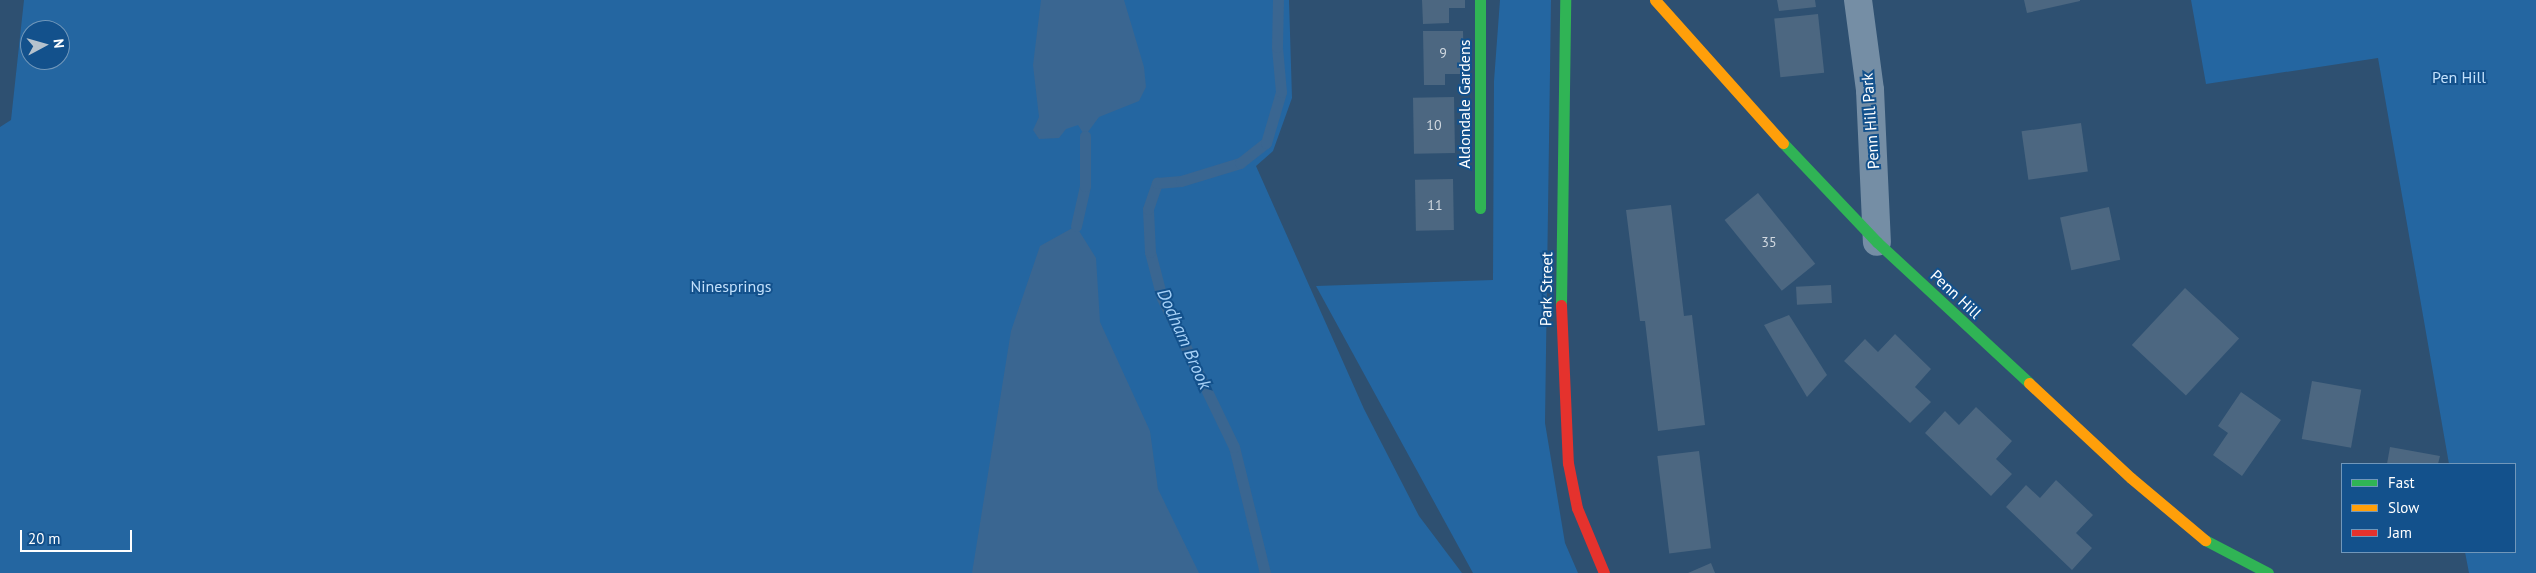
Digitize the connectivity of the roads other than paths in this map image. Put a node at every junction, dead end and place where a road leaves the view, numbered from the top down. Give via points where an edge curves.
1 (1480, 0) edge
2 (1565, 0) edge
3 (1655, 0) edge
4 (1858, 0) edge
5 (1480, 208) dead end
6 (1877, 242) junction
7 (1604, 573) edge
8 (2268, 573) edge

1 - 5 street, Aldondale Gardens
2 - 7 street, Park Street via 1561,330 1564,413 1568,463 1577,508
3 - 6 street, Penn Hill via 1830,195
4 - 6 street, Penn Hill Park via 1870,90
6 - 8 street, Penn Hill via 2131,478 2203,539

